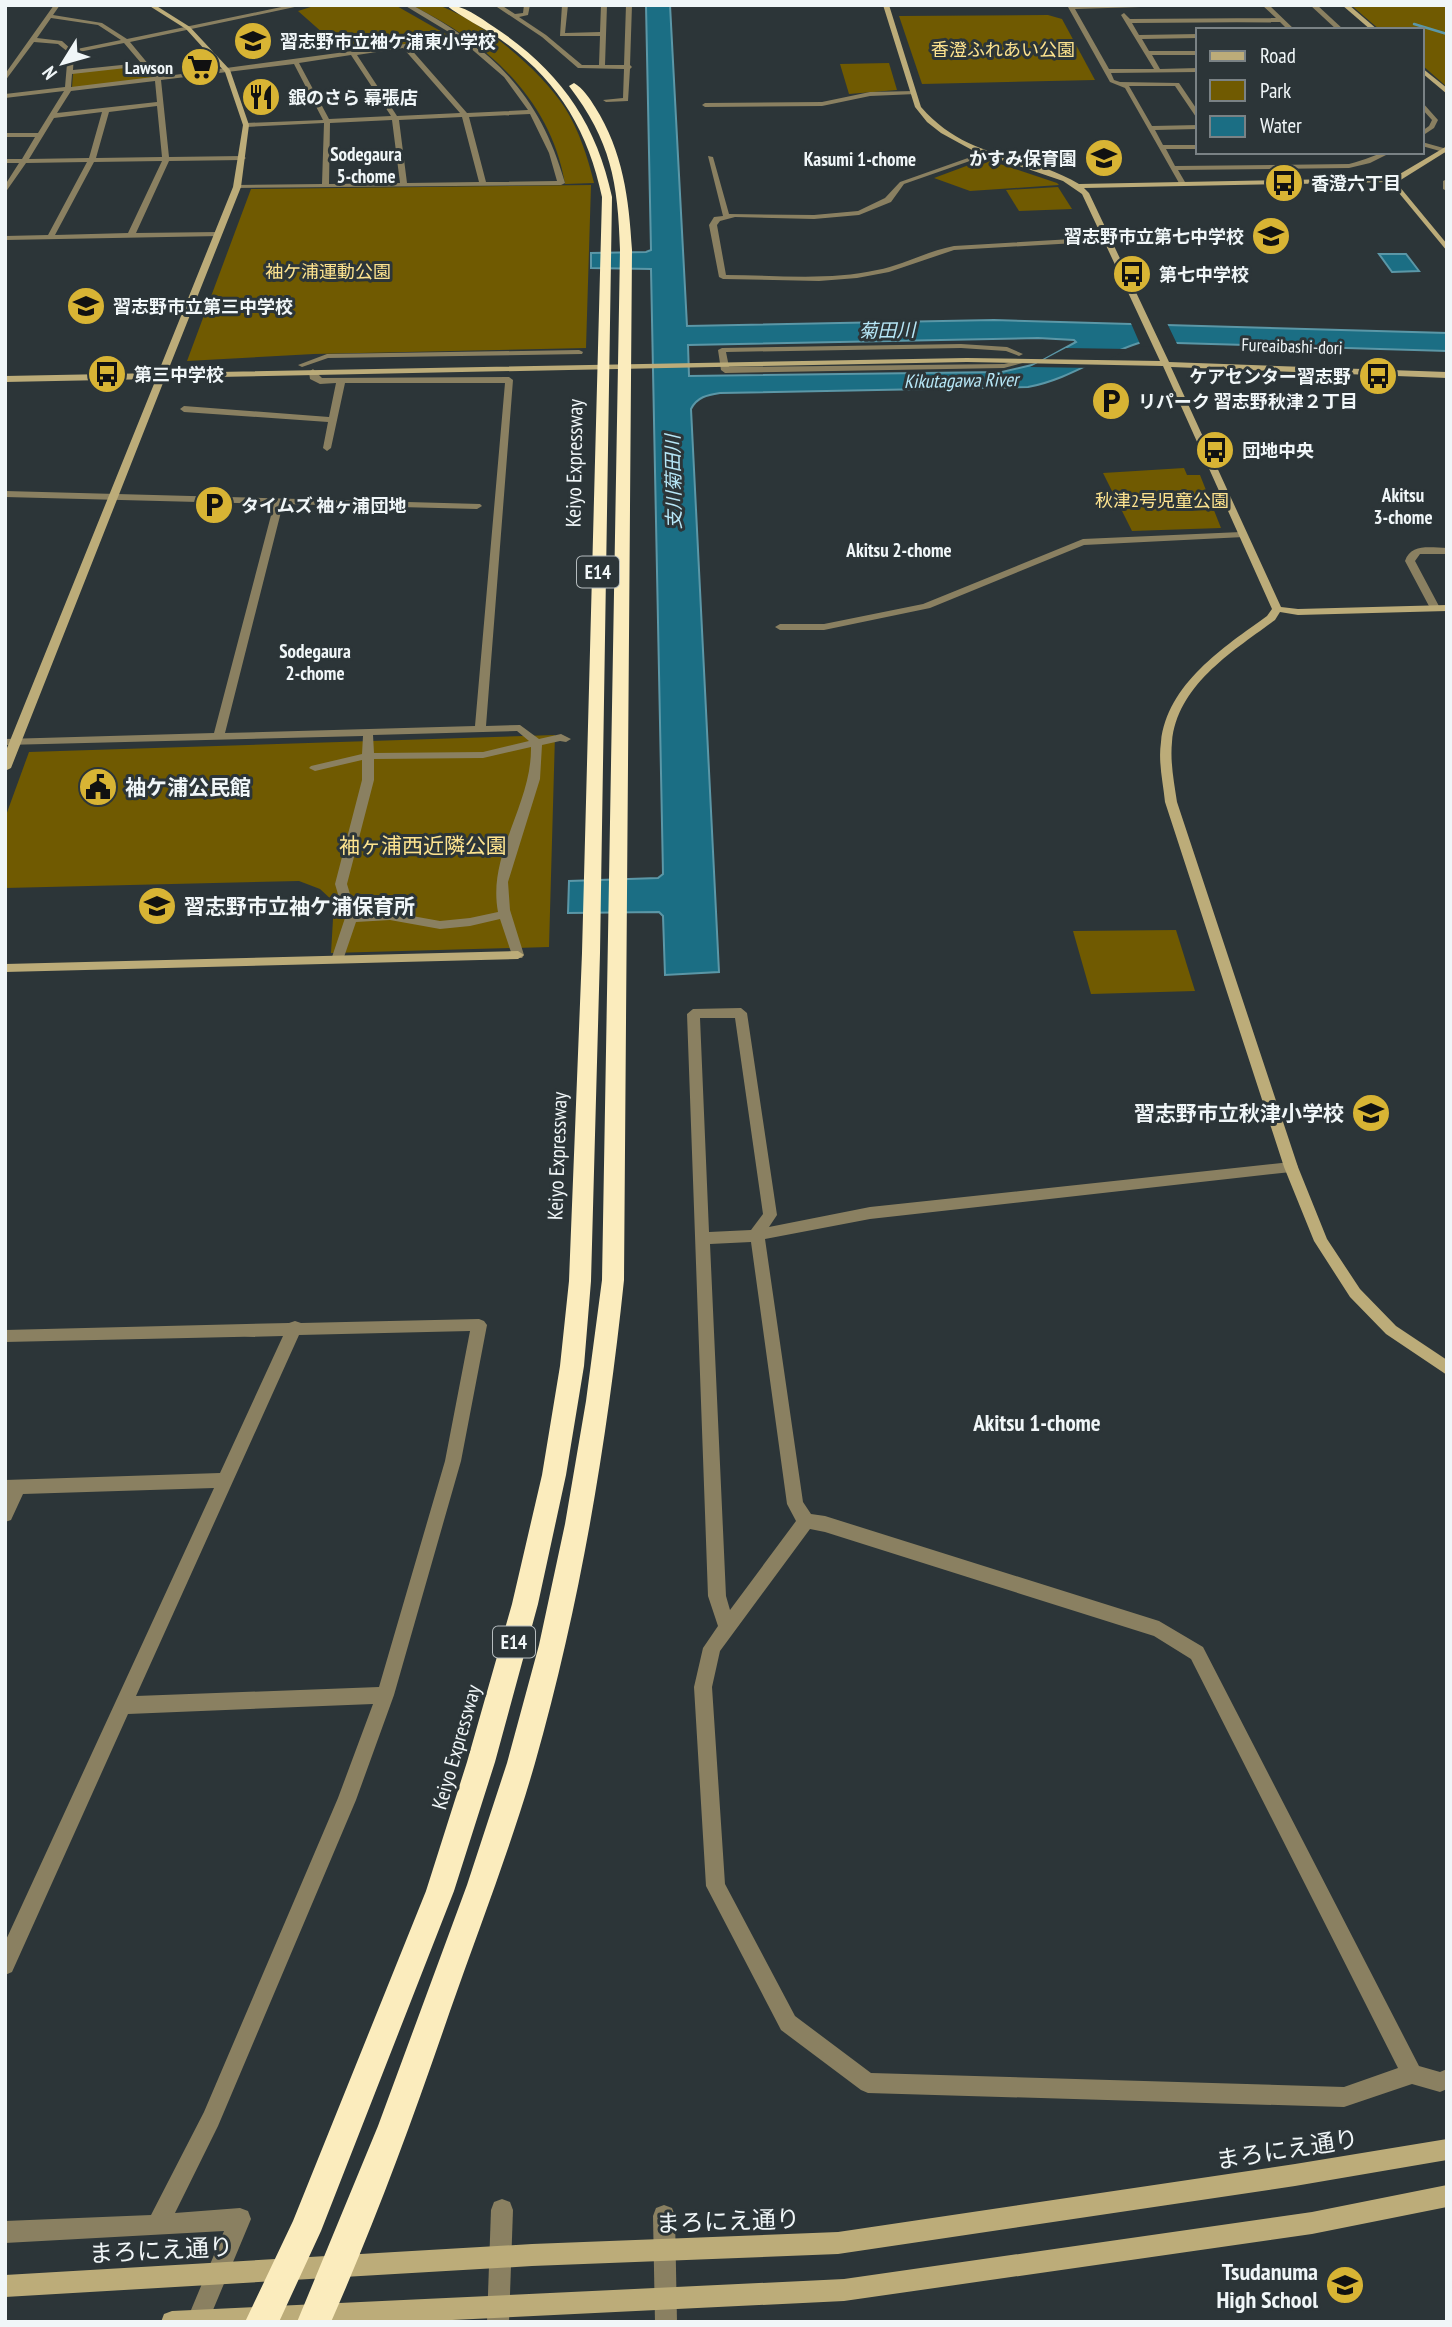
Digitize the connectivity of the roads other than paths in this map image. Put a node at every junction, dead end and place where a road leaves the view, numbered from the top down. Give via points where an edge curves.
1 (57, 5) edge
2 (150, 5) edge
3 (301, 5) edge
4 (407, 5) edge
5 (450, 5) edge
6 (467, 5) edge
7 (497, 5) edge
8 (527, 5) edge
9 (565, 5) edge
10 (604, 5) edge
11 (629, 5) edge
12 (886, 5) edge
13 (1203, 5) edge
14 (1265, 5) edge
15 (1313, 5) edge
16 (1345, 5) edge
17 (1119, 6) edge
18 (248, 10) dead end
19 (258, 14) junction
20 (50, 16) junction
21 (516, 16) junction
22 (1281, 20) junction
23 (1128, 22) junction
24 (188, 28) junction
25 (1290, 28) edge
26 (1339, 28) edge
27 (1373, 28) edge
28 (604, 34) junction
29 (1196, 36) edge
30 (1138, 37) junction
31 (461, 38) junction
32 (35, 40) junction
33 (126, 41) junction
34 (405, 46) junction
35 (72, 52) junction
36 (353, 53) junction
37 (1148, 53) junction
38 (1196, 53) edge
39 (544, 56) dead end
40 (296, 62) junction
41 (145, 64) junction
42 (629, 66) junction
43 (602, 67) junction
44 (1158, 70) junction
45 (1196, 70) edge
46 (228, 71) junction
47 (1107, 71) junction
48 (70, 72) junction
49 (1424, 72) edge
50 (566, 78) dead end
51 (5, 79) edge
52 (158, 79) junction
53 (1119, 84) junction
54 (68, 90) junction
55 (1447, 92) edge
56 (914, 93) junction
57 (5, 96) edge
58 (606, 100) dead end
59 (161, 104) junction
60 (705, 105) dead end
61 (1424, 106) edge
62 (1196, 107) edge
63 (106, 110) junction
64 (534, 111) junction
65 (465, 115) junction
66 (51, 116) junction
67 (395, 118) junction
68 (327, 121) junction
69 (246, 125) junction
70 (1196, 127) edge
71 (1150, 128) junction
72 (1424, 133) edge
73 (5, 135) edge
74 (39, 135) junction
75 (1424, 144) edge
76 (1161, 147) junction
77 (1196, 147) edge
78 (1446, 150) edge
79 (985, 154) junction
80 (1385, 154) edge
81 (710, 157) dead end
82 (243, 158) junction
83 (166, 159) junction
84 (92, 160) junction
85 (5, 161) edge
86 (22, 161) junction
87 (1173, 168) junction
88 (1395, 180) junction
89 (1447, 181) edge
90 (1181, 182) junction
91 (483, 184) junction
92 (404, 185) junction
93 (324, 186) junction
94 (1079, 186) junction
95 (237, 187) junction
96 (1447, 189) edge
97 (5, 191) edge
98 (726, 215) junction
99 (218, 234) junction
100 (131, 236) junction
101 (5, 238) edge
102 (50, 238) junction
103 (1107, 239) junction
104 (1443, 240) edge
105 (1447, 249) edge
106 (579, 352) dead end
107 (1022, 358) junction
108 (1164, 360) junction
109 (302, 365) junction
110 (349, 368) junction
111 (1447, 368) edge
112 (165, 371) junction
113 (313, 372) junction
114 (1447, 375) edge
115 (5, 376) edge
116 (341, 381) junction
117 (184, 409) dead end
118 (331, 421) junction
119 (327, 448) dead end
120 (5, 494) edge
121 (114, 497) junction
122 (279, 501) junction
123 (477, 506) dead end
124 (1241, 535) junction
125 (1447, 551) edge
126 (1277, 608) junction
127 (1435, 608) junction
128 (1447, 608) edge
129 (780, 627) dead end
130 (480, 729) junction
131 (368, 732) junction
132 (219, 736) junction
133 (566, 739) dead end
134 (10, 742) edge
135 (536, 742) junction
136 (368, 756) junction
137 (5, 768) edge
138 (316, 768) dead end
139 (505, 914) junction
140 (351, 918) junction
141 (604, 923) junction
142 (337, 960) junction
143 (5, 968) edge
144 (1291, 1167) junction
145 (757, 1233) junction
146 (702, 1238) junction
147 (295, 1327) junction
148 (5, 1336) edge
149 (1447, 1369) edge
150 (227, 1480) junction
151 (12, 1487) edge
152 (5, 1515) edge
153 (806, 1521) junction
154 (727, 1627) junction
155 (385, 1695) junction
156 (123, 1705) junction
157 (5, 1965) edge
158 (1412, 2074) junction
159 (1447, 2079) edge
160 (1447, 2149) edge
161 (1447, 2196) edge
162 (502, 2210) dead end
163 (664, 2216) dead end
164 (157, 2225) junction
165 (5, 2232) edge
166 (339, 2266) junction
167 (287, 2269) junction
168 (5, 2286) edge
169 (315, 2319) edge
170 (263, 2320) edge
171 (172, 2322) edge
172 (197, 2322) edge
173 (498, 2322) edge
174 (666, 2322) edge

1 - 20 street
2 - 24 street
3 - 19 street
4 - 31 street
5 - 141 highway, Keiyo Expressway / E14 via 496,32 554,82 593,142 604,178 592,873
6 - 39 highway
7 - 21 street
8 - 21 street via 526,14
9 - 28 street via 562,35
10 - 28 street
11 - 42 street
12 - 56 street
13 - 17 street
14 - 22 street
15 - 26 street
16 - 27 street
17 - 23 street
17 - 47 street via 1071,7
18 - 19 street
19 - 24 street
20 - 32 street
20 - 33 street via 100,24
21 - 43 street via 580,67
22 - 23 street
22 - 25 street
23 - 30 street
24 - 33 street
24 - 46 street
28 - 43 street
29 - 30 street
30 - 37 street
31 - 34 street
31 - 64 street via 504,73
32 - 35 street via 60,42
32 - 51 street
33 - 35 street
33 - 41 street
34 - 36 street
34 - 65 street
35 - 48 street
36 - 40 street
36 - 67 street
37 - 38 street
37 - 44 street
40 - 46 street
40 - 68 street
41 - 48 street
41 - 52 street
42 - 43 street
42 - 58 street via 626,100
44 - 45 street
44 - 47 street
46 - 52 street
46 - 69 street
47 - 53 street
48 - 54 street
49 - 55 street
50 - 141 highway, Keiyo Expressway / E14 via 593,110 618,166 625,214 617,873
52 - 54 street
52 - 59 street
53 - 62 street via 1175,83
53 - 71 street via 1127,88
54 - 57 street
54 - 66 street
56 - 60 street via 870,94 822,104
56 - 79 street via 918,107 936,128
59 - 63 street
59 - 83 street
61 - 72 street via 1435,120
63 - 66 street
63 - 84 street
64 - 65 street
64 - 91 street via 556,157 561,183
65 - 67 street
65 - 91 street
66 - 74 street
67 - 68 street
67 - 92 street
68 - 69 street
68 - 93 street
69 - 82 street
70 - 71 street
71 - 76 street
73 - 74 street
74 - 86 street
75 - 78 street
76 - 77 street
76 - 87 street
78 - 88 street
79 - 94 street
79 - 98 street via 902,183 888,200 859,212 814,217
80 - 87 street via 1349,166
81 - 98 street
82 - 83 street
82 - 95 street
83 - 84 street
83 - 100 street
84 - 86 street
84 - 102 street
85 - 86 street
86 - 97 street
87 - 90 street
88 - 90 street
88 - 104 street
89 - 96 street
90 - 94 street
91 - 92 street
92 - 93 street
93 - 95 street
94 - 103 street
95 - 99 street
98 - 103 street via 713,225 723,277 862,275 954,247
99 - 100 street
99 - 112 street
100 - 102 street
101 - 102 street
103 - 108 street
104 - 105 street
106 - 109 street via 327,356
107 - 107 street via 1004,366 725,370 722,350 961,345 1007,349
107 - 108 street, Fureaibashi-dori
107 - 110 street, Fureaibashi-dori
108 - 111 street, Fureaibashi-dori
108 - 114 street, Fureaibashi-dori
108 - 124 street
109 - 110 street
109 - 112 street
110 - 113 street
112 - 113 street
112 - 115 street
112 - 121 street
113 - 116 street via 320,381
116 - 118 street
116 - 130 street via 509,380
117 - 118 street
118 - 119 street
120 - 121 street
121 - 122 street
121 - 134 street
122 - 123 street
122 - 132 street
124 - 126 street
124 - 129 street via 1083,542 926,606 824,627
125 - 127 street via 1418,551 1410,561
126 - 127 street via 1298,612
126 - 144 street via 1271,618 1205,668 1186,691 1166,740 1171,802
127 - 128 street
130 - 131 street
130 - 135 street via 520,728
131 - 132 street
131 - 136 street
132 - 134 street
133 - 135 street
134 - 137 street
135 - 136 street via 483,755
135 - 139 street via 532,793 502,882
136 - 138 street
136 - 140 street via 368,780 341,884
139 - 140 street via 440,925 390,916
139 - 142 street via 518,955
140 - 142 street
141 - 166 highway, Keiyo Expressway / E14 via 613,1280 604,1376 562,1602 521,1763 480,1886
141 - 167 highway, Keiyo Expressway / E14 via 582,1166 580,1281 554,1475 514,1644 440,1891
142 - 143 street
144 - 145 street via 870,1213
144 - 149 street via 1321,1241 1355,1293 1391,1330
145 - 146 street
145 - 146 street via 770,1215 741,1013 693,1014
145 - 153 street via 795,1504
146 - 154 street via 717,1597
147 - 148 street
147 - 150 street
147 - 155 street via 479,1325 453,1461
150 - 151 street
150 - 156 street
151 - 152 street
153 - 154 street
153 - 158 street via 1159,1629 1197,1653
154 - 158 street via 712,1648 703,1687 716,1886 788,2022 868,2083 1344,2097
155 - 156 street
155 - 164 street via 347,1800 211,2119
156 - 157 street
158 - 159 street via 1440,2082
160 - 166 street, まろにえ通り via 838,2243
161 - 169 street via 1312,2223 844,2290
162 - 173 street
163 - 174 street
164 - 165 street
164 - 172 street via 240,2219
166 - 167 street, まろにえ通り
166 - 169 highway, Keiyo Expressway / E14
167 - 168 street, まろにえ通り
167 - 170 highway, Keiyo Expressway / E14
169 - 170 street
170 - 171 street

